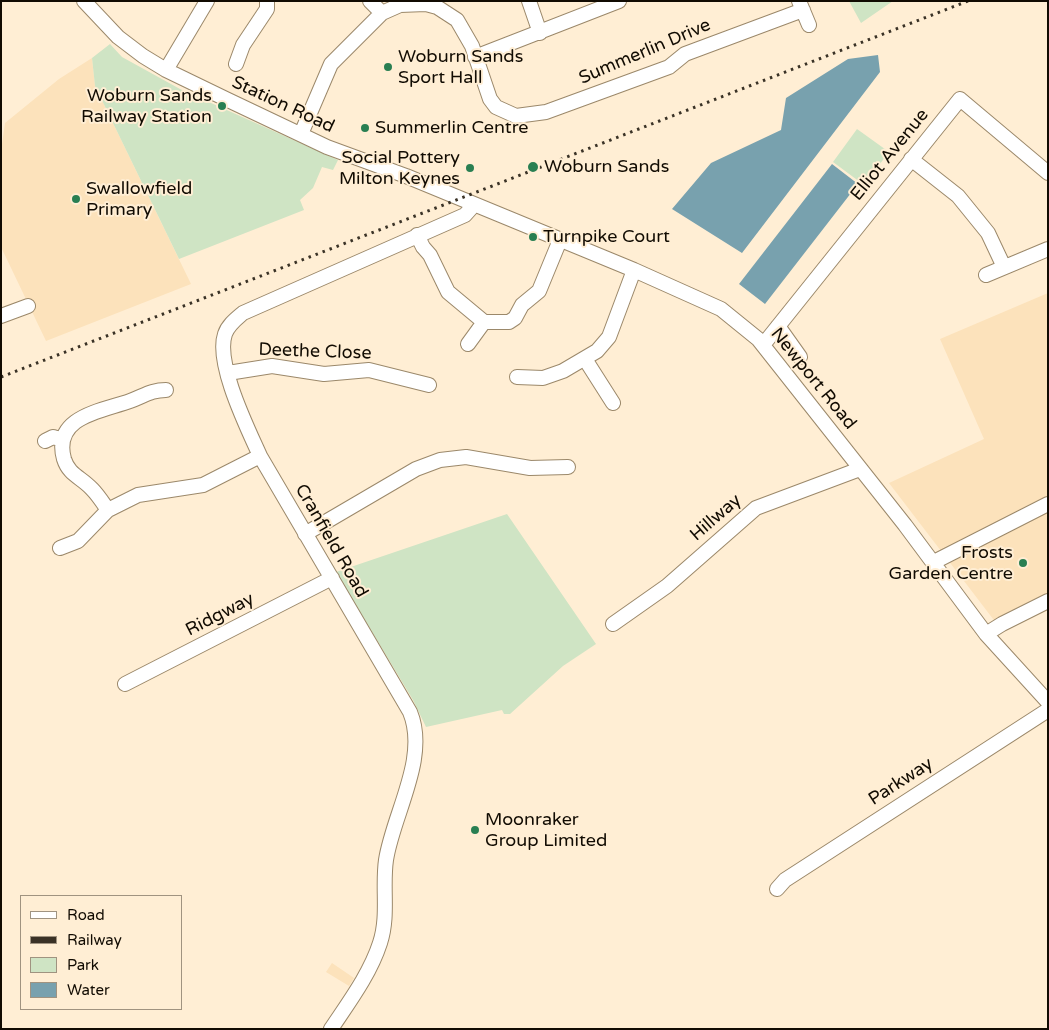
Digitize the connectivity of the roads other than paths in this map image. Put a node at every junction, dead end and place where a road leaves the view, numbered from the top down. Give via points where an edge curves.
1 (84, 1) edge
2 (207, 1) edge
3 (267, 1) edge
4 (370, 1) edge
5 (529, 1) edge
6 (615, 2) edge
7 (426, 3) edge
8 (801, 6) edge
9 (382, 13) junction
10 (809, 25) dead end
11 (540, 33) junction
12 (476, 57) junction
13 (236, 64) dead end
14 (166, 70) junction
15 (301, 134) junction
16 (911, 159) junction
17 (1048, 173) edge
18 (458, 198) joint
19 (474, 205) junction
20 (417, 235) junction
21 (560, 240) junction
22 (1048, 249) edge
23 (1004, 268) junction
24 (634, 270) junction
25 (986, 275) dead end
26 (28, 306) dead end
27 (1, 316) edge
28 (484, 322) junction
29 (778, 326) junction
30 (468, 344) dead end
31 (763, 345) junction
32 (800, 357) dead end
33 (585, 359) junction
34 (228, 373) junction
35 (517, 377) dead end
36 (429, 385) dead end
37 (166, 390) dead end
38 (613, 403) dead end
39 (63, 440) junction
40 (45, 441) dead end
41 (260, 456) junction
42 (568, 467) dead end
43 (860, 469) junction
44 (1048, 504) edge
45 (108, 510) junction
46 (305, 534) junction
47 (60, 548) dead end
48 (934, 562) junction
49 (332, 578) junction
50 (1048, 601) edge
51 (613, 624) dead end
52 (986, 634) junction
53 (125, 684) dead end
54 (1045, 693) edge
55 (1048, 710) edge
56 (777, 889) dead end
57 (331, 1029) edge

1 - 14 street, Station Road via 118,37
2 - 14 street
3 - 13 street via 267,9 243,45
4 - 9 street
5 - 11 street
6 - 11 street
7 - 9 street, Summerlin Drive via 400,5
7 - 12 street, Summerlin Drive via 457,20
8 - 10 street, Summerlin Drive
8 - 12 street, Summerlin Drive via 685,54 669,67 528,116 506,113 496,107 490,99
9 - 15 street, Summerlin Drive via 331,64
11 - 12 street
14 - 15 street, Station Road
15 - 18 street, Station Road
16 - 17 street, Elliot Avenue via 960,99
16 - 23 street via 958,196 988,233
16 - 29 street, Elliot Avenue
18 - 19 street, Newport Road
19 - 20 street, Cranfield Road via 465,215
19 - 21 street, Newport Road
20 - 28 street via 448,292
20 - 34 street, Cranfield Road via 243,313 226,332 223,343
21 - 24 street, Newport Road
21 - 28 street via 539,291 522,305 515,318 509,322
22 - 23 street
23 - 25 street
24 - 31 street, Newport Road via 721,310
24 - 33 street via 609,337
26 - 27 street
28 - 30 street
29 - 31 street, Elliot Avenue
29 - 32 street
31 - 43 street, Newport Road
33 - 35 street via 543,378
33 - 38 street
34 - 36 street, Deethe Close via 272,366 324,374 369,370
34 - 41 street, Cranfield Road via 240,413
37 - 39 street via 153,390 131,401 92,412 76,420
39 - 40 street via 53,437
39 - 45 street via 64,458 70,473 92,488
41 - 45 street via 204,485 138,495
41 - 46 street, Cranfield Road
42 - 46 street via 530,468 466,457 440,460 416,469
43 - 48 street, Newport Road
43 - 51 street, Hillway via 756,508 667,586
44 - 48 street
45 - 47 street via 78,542
46 - 49 street, Cranfield Road
48 - 52 street, Newport Road
49 - 53 street, Ridgway
49 - 57 street, Cranfield Road via 410,712 417,738 414,762 386,857 381,941 369,969
50 - 52 street
52 - 54 street, Newport Road
55 - 56 street, Parkway via 785,880

